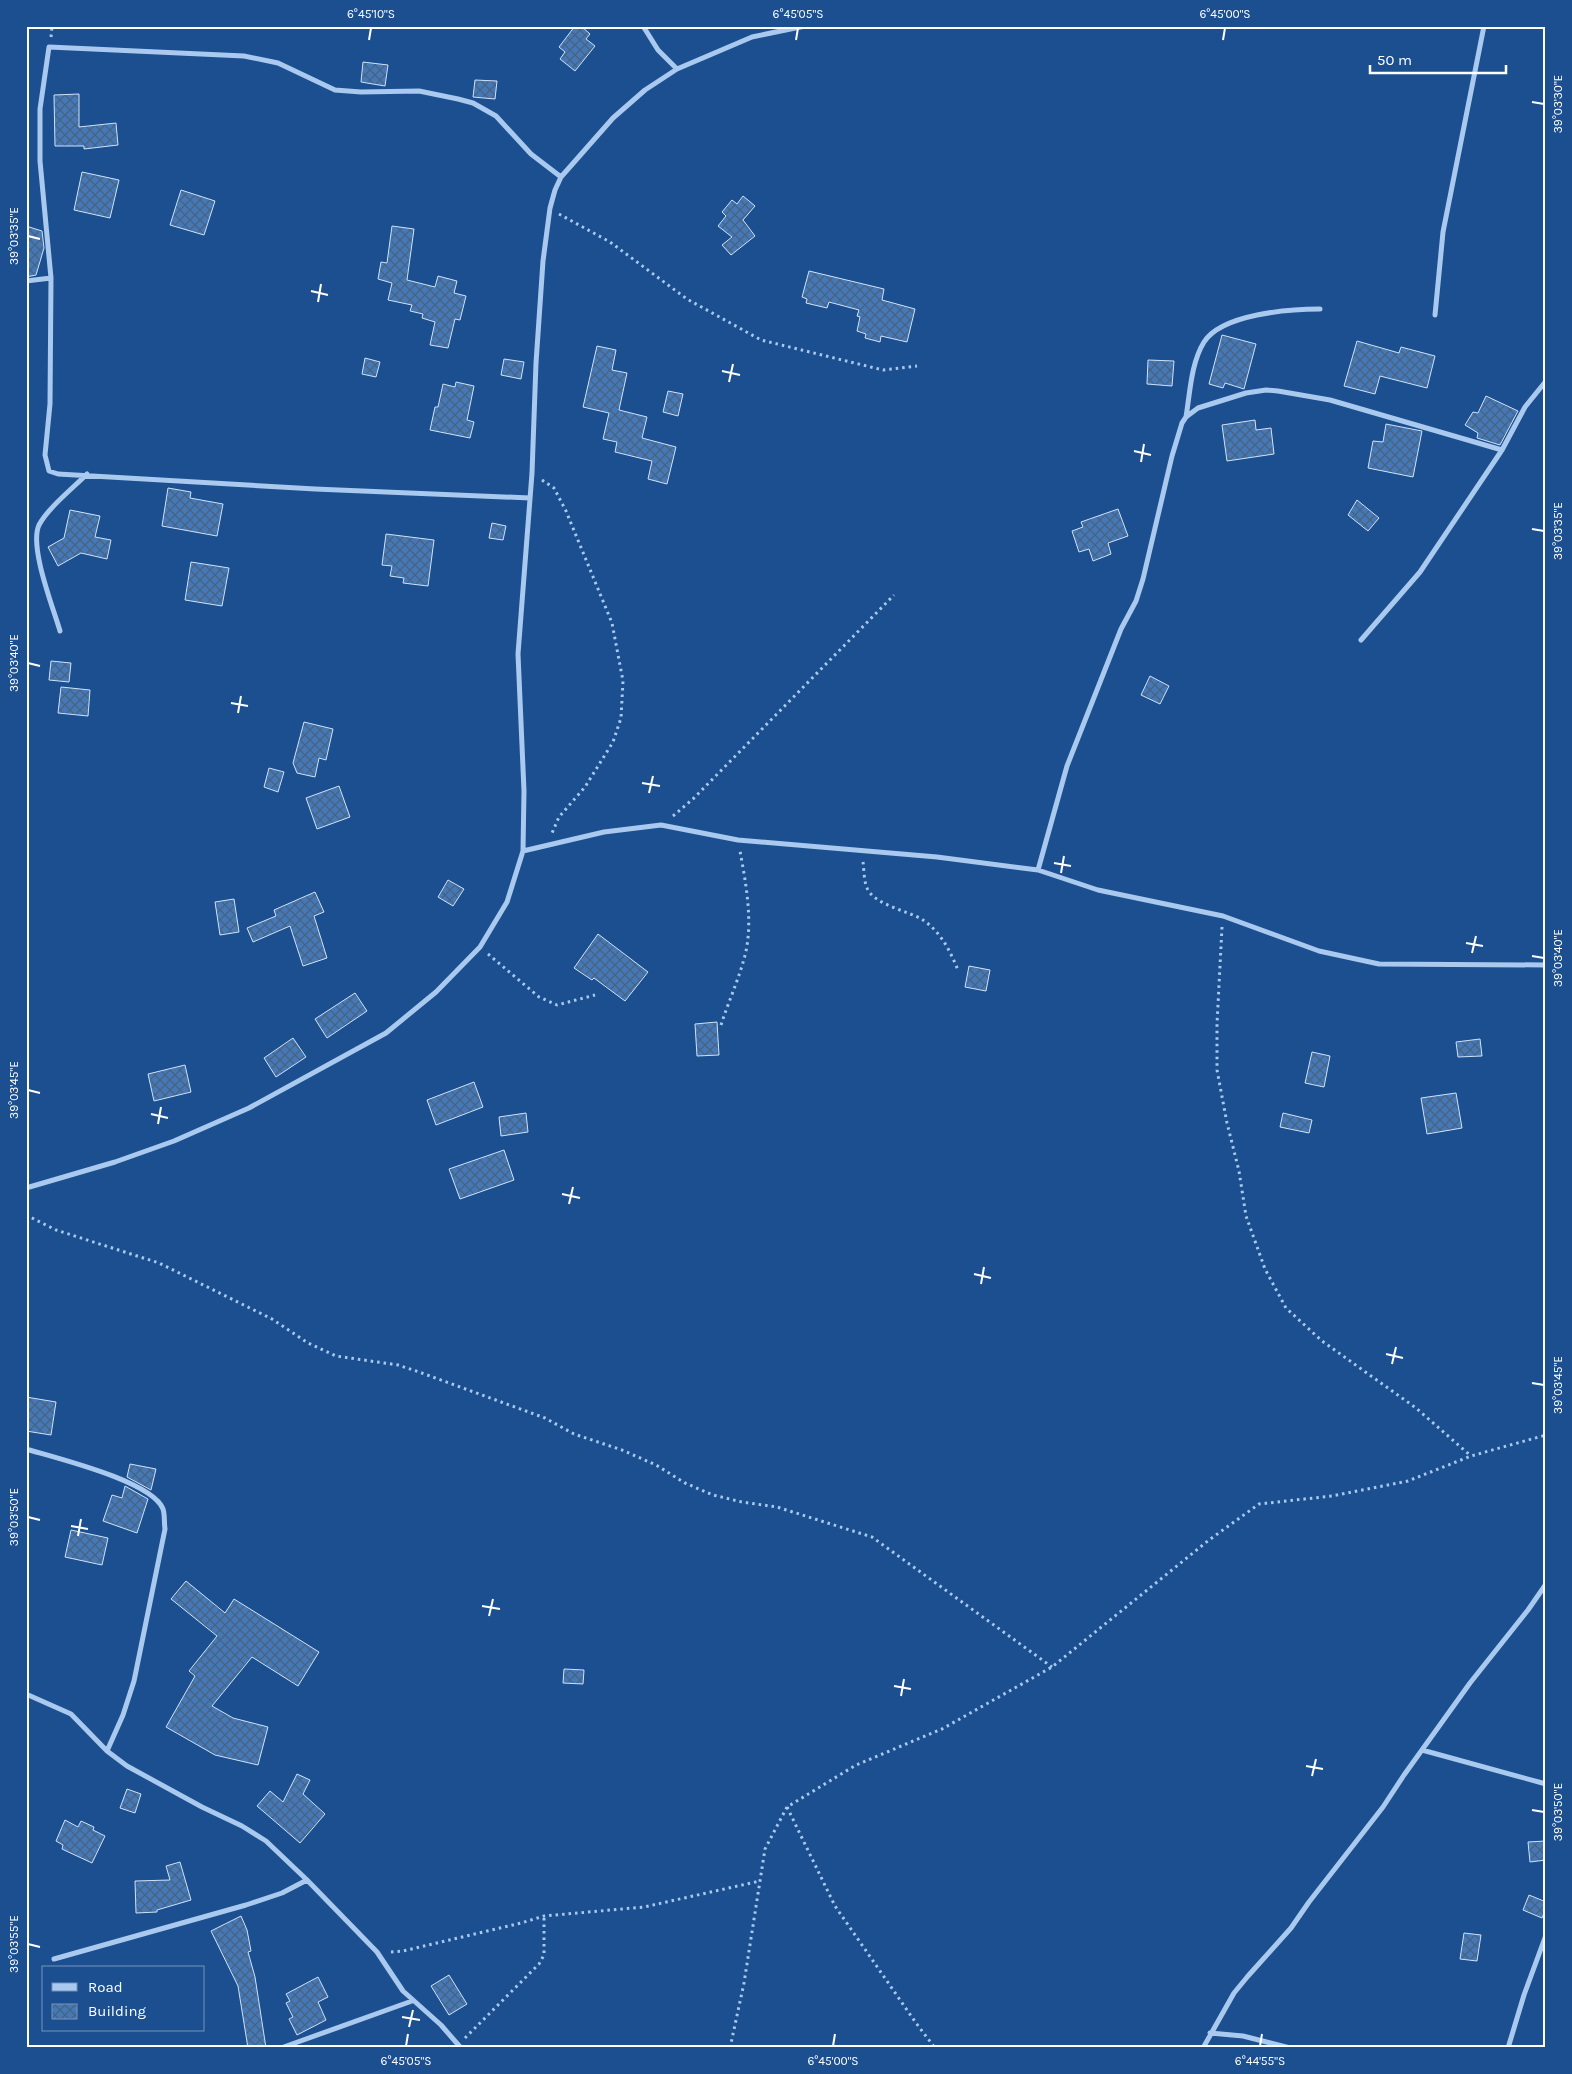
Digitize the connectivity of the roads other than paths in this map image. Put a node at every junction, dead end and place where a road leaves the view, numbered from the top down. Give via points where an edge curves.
1 (644, 26) edge
2 (805, 26) edge
3 (1484, 26) edge
4 (676, 69) junction
5 (561, 177) junction
6 (51, 278) junction
7 (26, 281) edge
8 (1320, 309) dead end
9 (1435, 315) dead end
10 (1546, 381) edge
11 (1186, 417) junction
12 (1502, 450) junction
13 (87, 474) junction
14 (530, 498) junction
15 (60, 631) dead end
16 (1361, 640) dead end
17 (523, 851) junction
18 (1038, 870) junction
19 (1546, 965) edge
20 (26, 1188) edge
21 (26, 1449) edge
22 (1546, 1584) edge
23 (26, 1694) edge
24 (1422, 1750) junction
25 (107, 1751) junction
26 (1546, 1784) edge
27 (307, 1880) junction
28 (1546, 1935) edge
29 (54, 1958) dead end
30 (412, 2001) junction
31 (1210, 2033) junction
32 (460, 2046) edge
33 (281, 2048) edge
34 (1203, 2048) edge
35 (1290, 2048) edge
36 (1508, 2048) edge

1 - 4 street via 658,50
2 - 4 street via 752,37
3 - 9 street via 1442,232
4 - 5 street via 612,118
5 - 6 street via 531,154 496,116 458,99 419,91 335,90 278,64 244,56 49,47 40,109 40,161
5 - 14 street via 550,208 543,261
6 - 7 street
6 - 13 street via 47,468 58,474
8 - 11 street via 1259,314 1224,326 1212,334 1204,341 1196,358
10 - 12 street via 1524,407
11 - 12 street via 1198,408 1246,393 1278,391 1330,400
11 - 18 street via 1172,456 1143,579 1066,766
12 - 16 street via 1420,572
13 - 14 street via 315,489
13 - 15 street via 42,521 36,535 38,555
14 - 17 street via 518,654 524,791
17 - 18 street via 604,832 660,825 738,840 937,857
17 - 20 street via 507,902 480,947 436,992 386,1033 249,1108 174,1141
18 - 19 street via 1098,890 1223,916 1319,951 1379,964
21 - 25 street via 79,1464 139,1487 163,1510 165,1529 134,1681 124,1715
22 - 24 street
23 - 25 street via 70,1714
24 - 26 street
24 - 31 street via 1291,1928 1239,1987
25 - 27 street via 152,1781 266,1841
27 - 29 street via 282,1893 246,1905
27 - 30 street via 377,1952
28 - 36 street
30 - 32 street
30 - 33 street
31 - 34 street
31 - 35 street via 1243,2036

